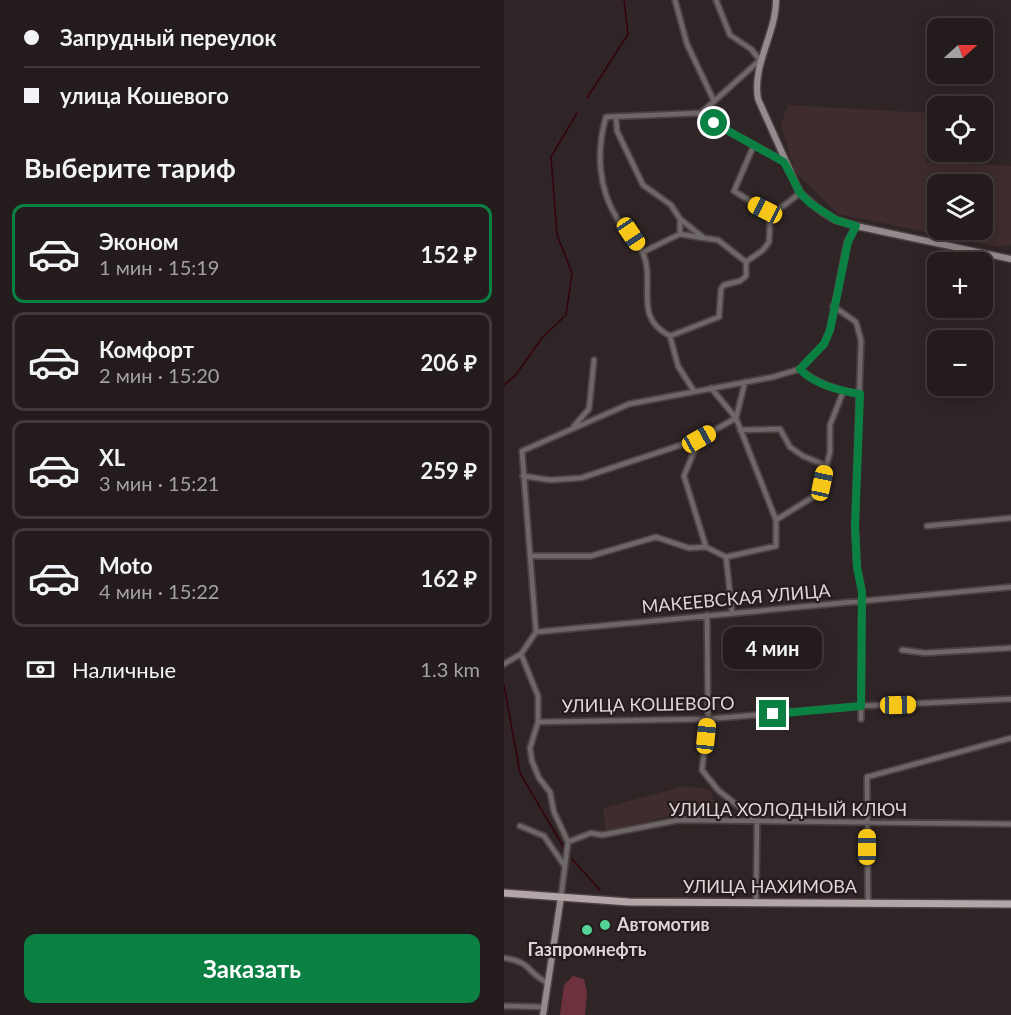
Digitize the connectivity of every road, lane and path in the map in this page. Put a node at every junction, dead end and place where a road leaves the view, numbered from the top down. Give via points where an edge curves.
1 (675, 0) edge
2 (716, 0) edge
3 (776, 0) edge
4 (760, 60) junction
5 (714, 101) junction
6 (701, 113) junction
7 (616, 117) junction
8 (754, 145) junction
9 (784, 162) junction
10 (800, 193) junction
11 (777, 211) junction
12 (680, 219) junction
13 (856, 226) junction
14 (680, 234) junction
15 (704, 238) junction
16 (643, 252) junction
17 (1011, 259) edge
18 (746, 262) junction
19 (833, 306) junction
20 (670, 336) junction
21 (594, 360) dead end
22 (800, 369) junction
23 (745, 382) junction
24 (711, 388) junction
25 (694, 391) junction
26 (843, 392) junction
27 (860, 394) junction
28 (589, 409) junction
29 (596, 417) junction
30 (736, 418) junction
31 (573, 428) junction
32 (740, 430) junction
33 (699, 439) junction
34 (825, 465) junction
35 (524, 476) junction
36 (1011, 518) edge
37 (776, 520) junction
38 (927, 526) dead end
39 (706, 547) junction
40 (530, 556) junction
41 (726, 557) junction
42 (1011, 587) edge
43 (862, 600) junction
44 (732, 612) junction
45 (707, 615) junction
46 (536, 632) junction
47 (1011, 648) edge
48 (902, 650) dead end
49 (521, 654) junction
50 (504, 664) edge
51 (1011, 699) edge
52 (861, 706) junction
53 (708, 719) junction
54 (861, 719) dead end
55 (538, 722) junction
56 (1011, 738) edge
57 (757, 821) junction
58 (867, 824) junction
59 (1011, 824) edge
60 (520, 825) dead end
61 (568, 842) junction
62 (564, 865) junction
63 (504, 893) edge
64 (561, 897) junction
65 (756, 902) junction
66 (868, 902) junction
67 (1011, 903) edge
68 (504, 958) edge
69 (548, 983) junction
70 (504, 1006) edge
71 (545, 1007) junction
72 (543, 1015) edge

1 - 5 street via 687,44
2 - 4 street via 730,35
3 - 4 main road via 776,12
4 - 5 street
4 - 9 main road via 758,99
5 - 6 street
6 - 7 street
6 - 8 street
7 - 12 street via 617,131 636,176 672,206
7 - 16 street via 606,117 599,139 604,192 618,220
8 - 9 street
8 - 11 street via 734,191 765,210
9 - 10 main road
10 - 11 street
10 - 13 main road via 836,220
11 - 18 street via 770,222 769,243
12 - 14 street
12 - 15 street
13 - 17 main road
13 - 19 street via 848,242
14 - 15 street
14 - 16 street
15 - 18 street via 718,240
16 - 20 street via 650,320
18 - 20 street via 746,276 721,289 719,317
19 - 22 street via 824,344
19 - 27 street via 849,315 859,328
20 - 25 street via 678,366
21 - 28 street
22 - 23 street
22 - 26 street via 807,377
23 - 24 street
23 - 30 street
24 - 25 street
24 - 30 street
25 - 29 street via 629,405
26 - 27 street
26 - 34 street via 830,425 830,452
27 - 43 street via 855,527
28 - 29 street
28 - 31 street
29 - 31 street
30 - 32 street
30 - 33 street
31 - 35 street via 522,451
32 - 34 street via 780,429 790,447
32 - 37 street
33 - 35 street via 581,478 550,480
33 - 39 street via 684,476
34 - 37 street via 822,483 813,497
35 - 40 street
36 - 38 street
37 - 41 street via 776,546
39 - 40 street via 689,548 656,537 591,556
39 - 41 street
40 - 46 street
41 - 44 street
42 - 43 street, МАКЕЕВСКАЯ УЛИЦА
43 - 44 street, МАКЕЕВСКАЯ УЛИЦА
43 - 52 street
44 - 45 street, МАКЕЕВСКАЯ УЛИЦА
45 - 46 street, МАКЕЕВСКАЯ УЛИЦА
45 - 53 street
46 - 49 street
47 - 48 street via 925,653
49 - 50 street
49 - 55 street via 538,696
51 - 52 street, УЛИЦА КОШЕВОГО
52 - 53 street, УЛИЦА КОШЕВОГО
52 - 54 street
53 - 55 street, УЛИЦА КОШЕВОГО
53 - 57 street via 702,770 718,790
55 - 61 street via 530,748 532,761 550,792 554,812
56 - 58 street via 867,777
57 - 58 street, УЛИЦА ХОЛОДНЫЙ КЛЮЧ
57 - 61 street, УЛИЦА ХОЛОДНЫЙ КЛЮЧ via 679,820 602,835 591,833
57 - 65 street
58 - 59 street, УЛИЦА ХОЛОДНЫЙ КЛЮЧ
58 - 66 street
60 - 62 street via 544,836
61 - 62 street
62 - 64 street
63 - 64 main road, УЛИЦА НАХИМОВА
64 - 65 main road, УЛИЦА НАХИМОВА via 623,902
64 - 69 main road
65 - 66 main road, УЛИЦА НАХИМОВА
66 - 67 main road, УЛИЦА НАХИМОВА
68 - 69 street via 525,963
69 - 71 main road
70 - 71 street
71 - 72 main road

